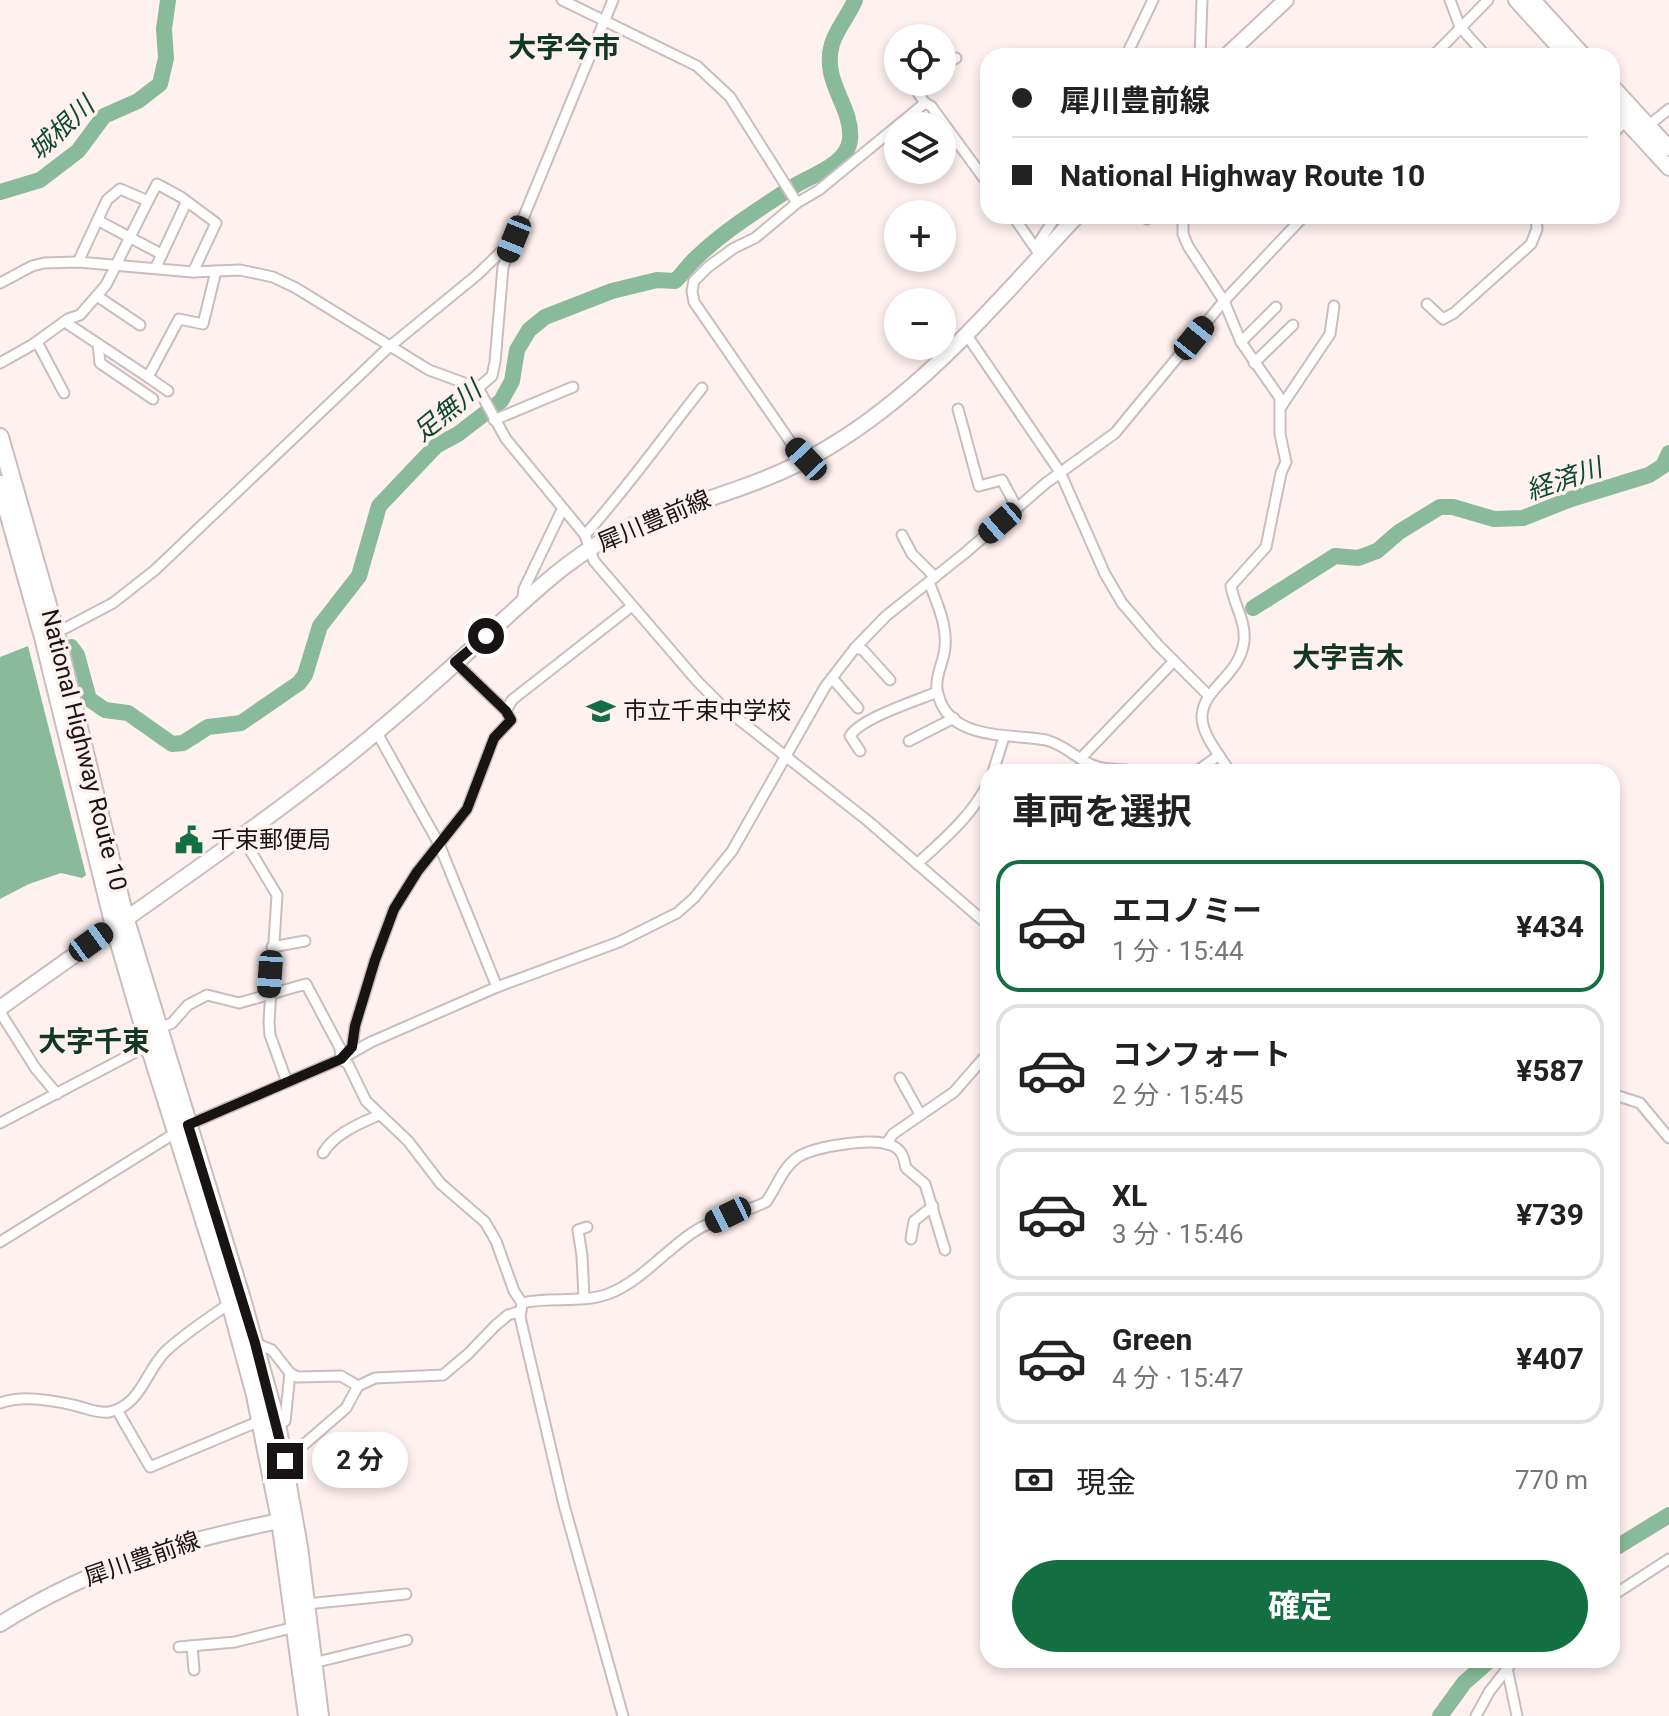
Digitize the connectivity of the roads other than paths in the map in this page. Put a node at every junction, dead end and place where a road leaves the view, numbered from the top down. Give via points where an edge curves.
1 (562, 0) edge
2 (613, 0) edge
3 (1153, 0) edge
4 (1202, 0) edge
5 (1286, 0) edge
6 (1450, 0) edge
7 (1488, 0) edge
8 (1516, 0) edge
9 (1533, 0) edge
10 (602, 21) junction
11 (1460, 27) junction
12 (1130, 48) edge
13 (1200, 48) edge
14 (1235, 48) edge
15 (1440, 48) edge
16 (1479, 48) edge
17 (1560, 48) edge
18 (1577, 48) edge
19 (920, 96) edge
20 (1620, 99) edge
21 (925, 103) junction
22 (1669, 109) edge
23 (1620, 110) edge
24 (1630, 115) junction
25 (1649, 125) junction
26 (1620, 126) edge
27 (1669, 148) edge
28 (1669, 168) edge
29 (980, 169) edge
30 (148, 201) junction
31 (186, 203) junction
32 (797, 203) junction
33 (99, 221) junction
34 (1019, 224) edge
35 (1052, 224) edge
36 (1068, 224) edge
37 (1183, 224) edge
38 (1296, 224) edge
39 (1536, 224) edge
40 (130, 237) junction
41 (514, 239) junction
42 (1038, 251) junction
43 (161, 254) junction
44 (78, 262) junction
45 (115, 266) junction
46 (156, 267) junction
47 (216, 271) junction
48 (193, 272) junction
49 (0, 283) edge
50 (97, 296) junction
51 (1224, 301) junction
52 (1427, 304) dead end
53 (1334, 306) dead end
54 (1276, 307) dead end
55 (65, 322) junction
56 (140, 325) dead end
57 (1293, 325) dead end
58 (966, 334) junction
59 (37, 342) junction
60 (1241, 342) junction
61 (98, 344) junction
62 (389, 347) junction
63 (0, 363) edge
64 (1254, 363) junction
65 (148, 377) junction
66 (573, 387) dead end
67 (478, 388) junction
68 (702, 388) dead end
69 (168, 391) dead end
70 (64, 393) dead end
71 (153, 399) dead end
72 (1281, 407) junction
73 (958, 409) dead end
74 (494, 420) junction
75 (0, 437) edge
76 (806, 459) junction
77 (1060, 472) junction
78 (1, 492) edge
79 (1017, 508) junction
80 (562, 510) junction
81 (902, 535) dead end
82 (586, 542) junction
83 (932, 580) junction
84 (522, 602) junction
85 (632, 606) junction
86 (56, 633) junction
87 (855, 648) junction
88 (1174, 661) junction
89 (455, 662) junction
90 (832, 678) junction
91 (890, 680) dead end
92 (937, 692) junction
93 (1209, 696) junction
94 (858, 708) dead end
95 (506, 711) junction
96 (954, 718) junction
97 (376, 731) junction
98 (1004, 737) junction
99 (909, 741) dead end
100 (860, 751) dead end
101 (1219, 755) junction
102 (788, 756) junction
103 (1082, 757) junction
104 (996, 764) edge
105 (1091, 764) edge
106 (1207, 764) edge
107 (1225, 764) edge
108 (980, 797) edge
109 (241, 835) junction
110 (439, 844) junction
111 (917, 864) junction
112 (980, 913) edge
113 (119, 921) junction
114 (305, 941) dead end
115 (272, 947) junction
116 (497, 987) junction
117 (269, 992) junction
118 (0, 1010) edge
119 (159, 1028) junction
120 (149, 1046) junction
121 (341, 1059) junction
122 (980, 1062) edge
123 (900, 1078) dead end
124 (287, 1082) junction
125 (57, 1094) junction
126 (1620, 1097) edge
127 (920, 1114) junction
128 (379, 1115) junction
129 (0, 1123) edge
130 (182, 1129) junction
131 (1669, 1138) edge
132 (886, 1144) junction
133 (323, 1153) dead end
134 (933, 1206) junction
135 (587, 1227) dead end
136 (1, 1239) edge
137 (911, 1239) dead end
138 (945, 1250) dead end
139 (584, 1298) junction
140 (230, 1303) junction
141 (522, 1307) junction
142 (255, 1343) junction
143 (290, 1373) junction
144 (358, 1386) junction
145 (0, 1403) edge
146 (117, 1410) junction
147 (269, 1422) junction
148 (285, 1461) junction
149 (287, 1519) junction
150 (1669, 1559) edge
151 (1620, 1591) edge
152 (406, 1594) dead end
153 (306, 1604) junction
154 (0, 1624) edge
155 (295, 1627) junction
156 (407, 1640) dead end
157 (192, 1646) junction
158 (179, 1647) dead end
159 (313, 1663) junction
160 (1504, 1668) edge
161 (1509, 1668) edge
162 (194, 1670) dead end
163 (307, 1716) edge
164 (320, 1716) edge
165 (623, 1716) edge
166 (1476, 1716) edge
167 (1517, 1716) edge

1 - 10 street
2 - 10 street
3 - 12 street
4 - 13 street
5 - 14 main road
6 - 11 street
7 - 11 street
8 - 17 main road
9 - 18 main road
10 - 32 street via 697,66 716,82
10 - 41 street
11 - 15 street
11 - 16 street
19 - 21 street
20 - 24 main road
21 - 29 street
21 - 32 street
22 - 25 street
23 - 24 main road
24 - 25 main road
24 - 26 street
24 - 28 main road
25 - 27 main road
30 - 31 street via 157,184
30 - 33 street via 120,189 107,200
30 - 40 street
31 - 43 street
31 - 48 street via 216,223
32 - 76 street via 696,277 692,291 697,307
33 - 40 street
33 - 44 street
34 - 42 street
35 - 42 street
36 - 42 main road, 犀川豊前線
37 - 51 street via 1188,246
38 - 51 street
39 - 52 street via 1531,244 1454,313 1443,319
40 - 43 street
40 - 45 street
41 - 62 street
41 - 67 street via 503,267 492,376
42 - 58 main road, 犀川豊前線
43 - 46 street
44 - 45 street
44 - 49 street via 32,266
45 - 46 street
45 - 50 street
46 - 48 street
47 - 48 street
47 - 62 street via 273,277
47 - 65 street via 203,324 179,319
50 - 55 street via 80,315
50 - 56 street
51 - 60 street
51 - 77 street via 1115,433
53 - 72 street via 1330,334
54 - 60 street
55 - 59 street
55 - 61 street
57 - 64 street
58 - 76 main road, 犀川豊前線 via 889,405
58 - 77 street
59 - 63 street
59 - 70 street
60 - 64 street
61 - 65 street
61 - 71 street via 100,363
62 - 67 street via 429,370
62 - 86 street via 155,570 113,603
64 - 72 street via 1275,389
65 - 69 street
66 - 74 street
67 - 74 street
68 - 82 street
72 - 93 street via 1286,462 1266,547 1231,586 1242,619 1240,659
73 - 79 street via 979,486 1002,480
74 - 80 street
75 - 86 highway, National Highway Route 10
76 - 82 main road, 犀川豊前線
77 - 79 street
77 - 88 street via 1122,603
78 - 113 highway, National Highway Route 10
79 - 83 street
80 - 82 street
80 - 84 street
81 - 83 street
82 - 84 main road, 犀川豊前線
82 - 85 street via 594,561
83 - 87 street
83 - 92 street via 946,643
84 - 89 main road, 犀川豊前線
85 - 95 street via 512,700
85 - 102 street via 723,707
86 - 113 highway, National Highway Route 10
87 - 90 street
87 - 91 street
88 - 93 street
88 - 103 street
89 - 95 street
89 - 97 main road, 犀川豊前線
90 - 94 street
90 - 102 street
92 - 96 street
92 - 100 street via 852,731
93 - 101 street via 1202,718
95 - 110 street via 511,720 494,738 467,809
96 - 98 street via 971,730
96 - 99 street
97 - 109 main road, 犀川豊前線
97 - 110 street
98 - 103 street via 1046,740
98 - 104 street
101 - 106 street
101 - 107 street
102 - 111 street
102 - 116 street via 732,851 677,913 619,942
103 - 105 street
108 - 111 street
109 - 113 main road, 犀川豊前線
109 - 115 street via 277,895
110 - 116 street
110 - 121 street via 394,909 352,1047
111 - 112 street
113 - 118 main road, 犀川豊前線
113 - 119 highway, National Highway Route 10
113 - 120 highway, National Highway Route 10
114 - 115 street
115 - 117 street
116 - 121 street
117 - 119 street via 239,1003 207,995
117 - 121 street via 306,984
117 - 124 street via 270,1035
118 - 125 street
119 - 120 street
119 - 130 highway, National Highway Route 10
120 - 125 street
120 - 130 highway, National Highway Route 10
121 - 124 street
121 - 128 street
122 - 127 street via 954,1092
123 - 127 street
124 - 130 street
125 - 129 street
126 - 131 street via 1640,1103
127 - 132 street
128 - 133 street via 353,1126
128 - 141 street via 408,1141 441,1184 485,1222
130 - 136 street
130 - 140 highway, National Highway Route 10
130 - 142 highway, National Highway Route 10
132 - 134 street via 899,1150 906,1168 925,1184
132 - 139 street via 811,1150 783,1172 766,1202 696,1230 623,1286
134 - 137 street via 914,1221
134 - 138 street
135 - 139 street via 578,1230
139 - 141 street via 537,1299
140 - 146 street via 163,1353 136,1396
140 - 147 highway, National Highway Route 10
141 - 144 street via 443,1375 375,1378
141 - 165 street via 520,1317 564,1505
142 - 143 street via 272,1350
142 - 147 highway, National Highway Route 10
143 - 144 street via 341,1376
143 - 147 street via 285,1421
144 - 148 street via 346,1408
145 - 146 street via 27,1399 104,1413
146 - 147 street via 150,1467
147 - 148 highway, National Highway Route 10
147 - 149 highway, National Highway Route 10
148 - 149 highway, National Highway Route 10
149 - 153 highway, National Highway Route 10
149 - 154 main road, 犀川豊前線 via 151,1551 42,1597
149 - 155 highway, National Highway Route 10
150 - 151 street
152 - 153 street
153 - 159 highway, National Highway Route 10
155 - 157 street
155 - 163 highway, National Highway Route 10
156 - 159 street
157 - 158 street
157 - 162 street
159 - 164 highway, National Highway Route 10
160 - 166 street
161 - 167 street

